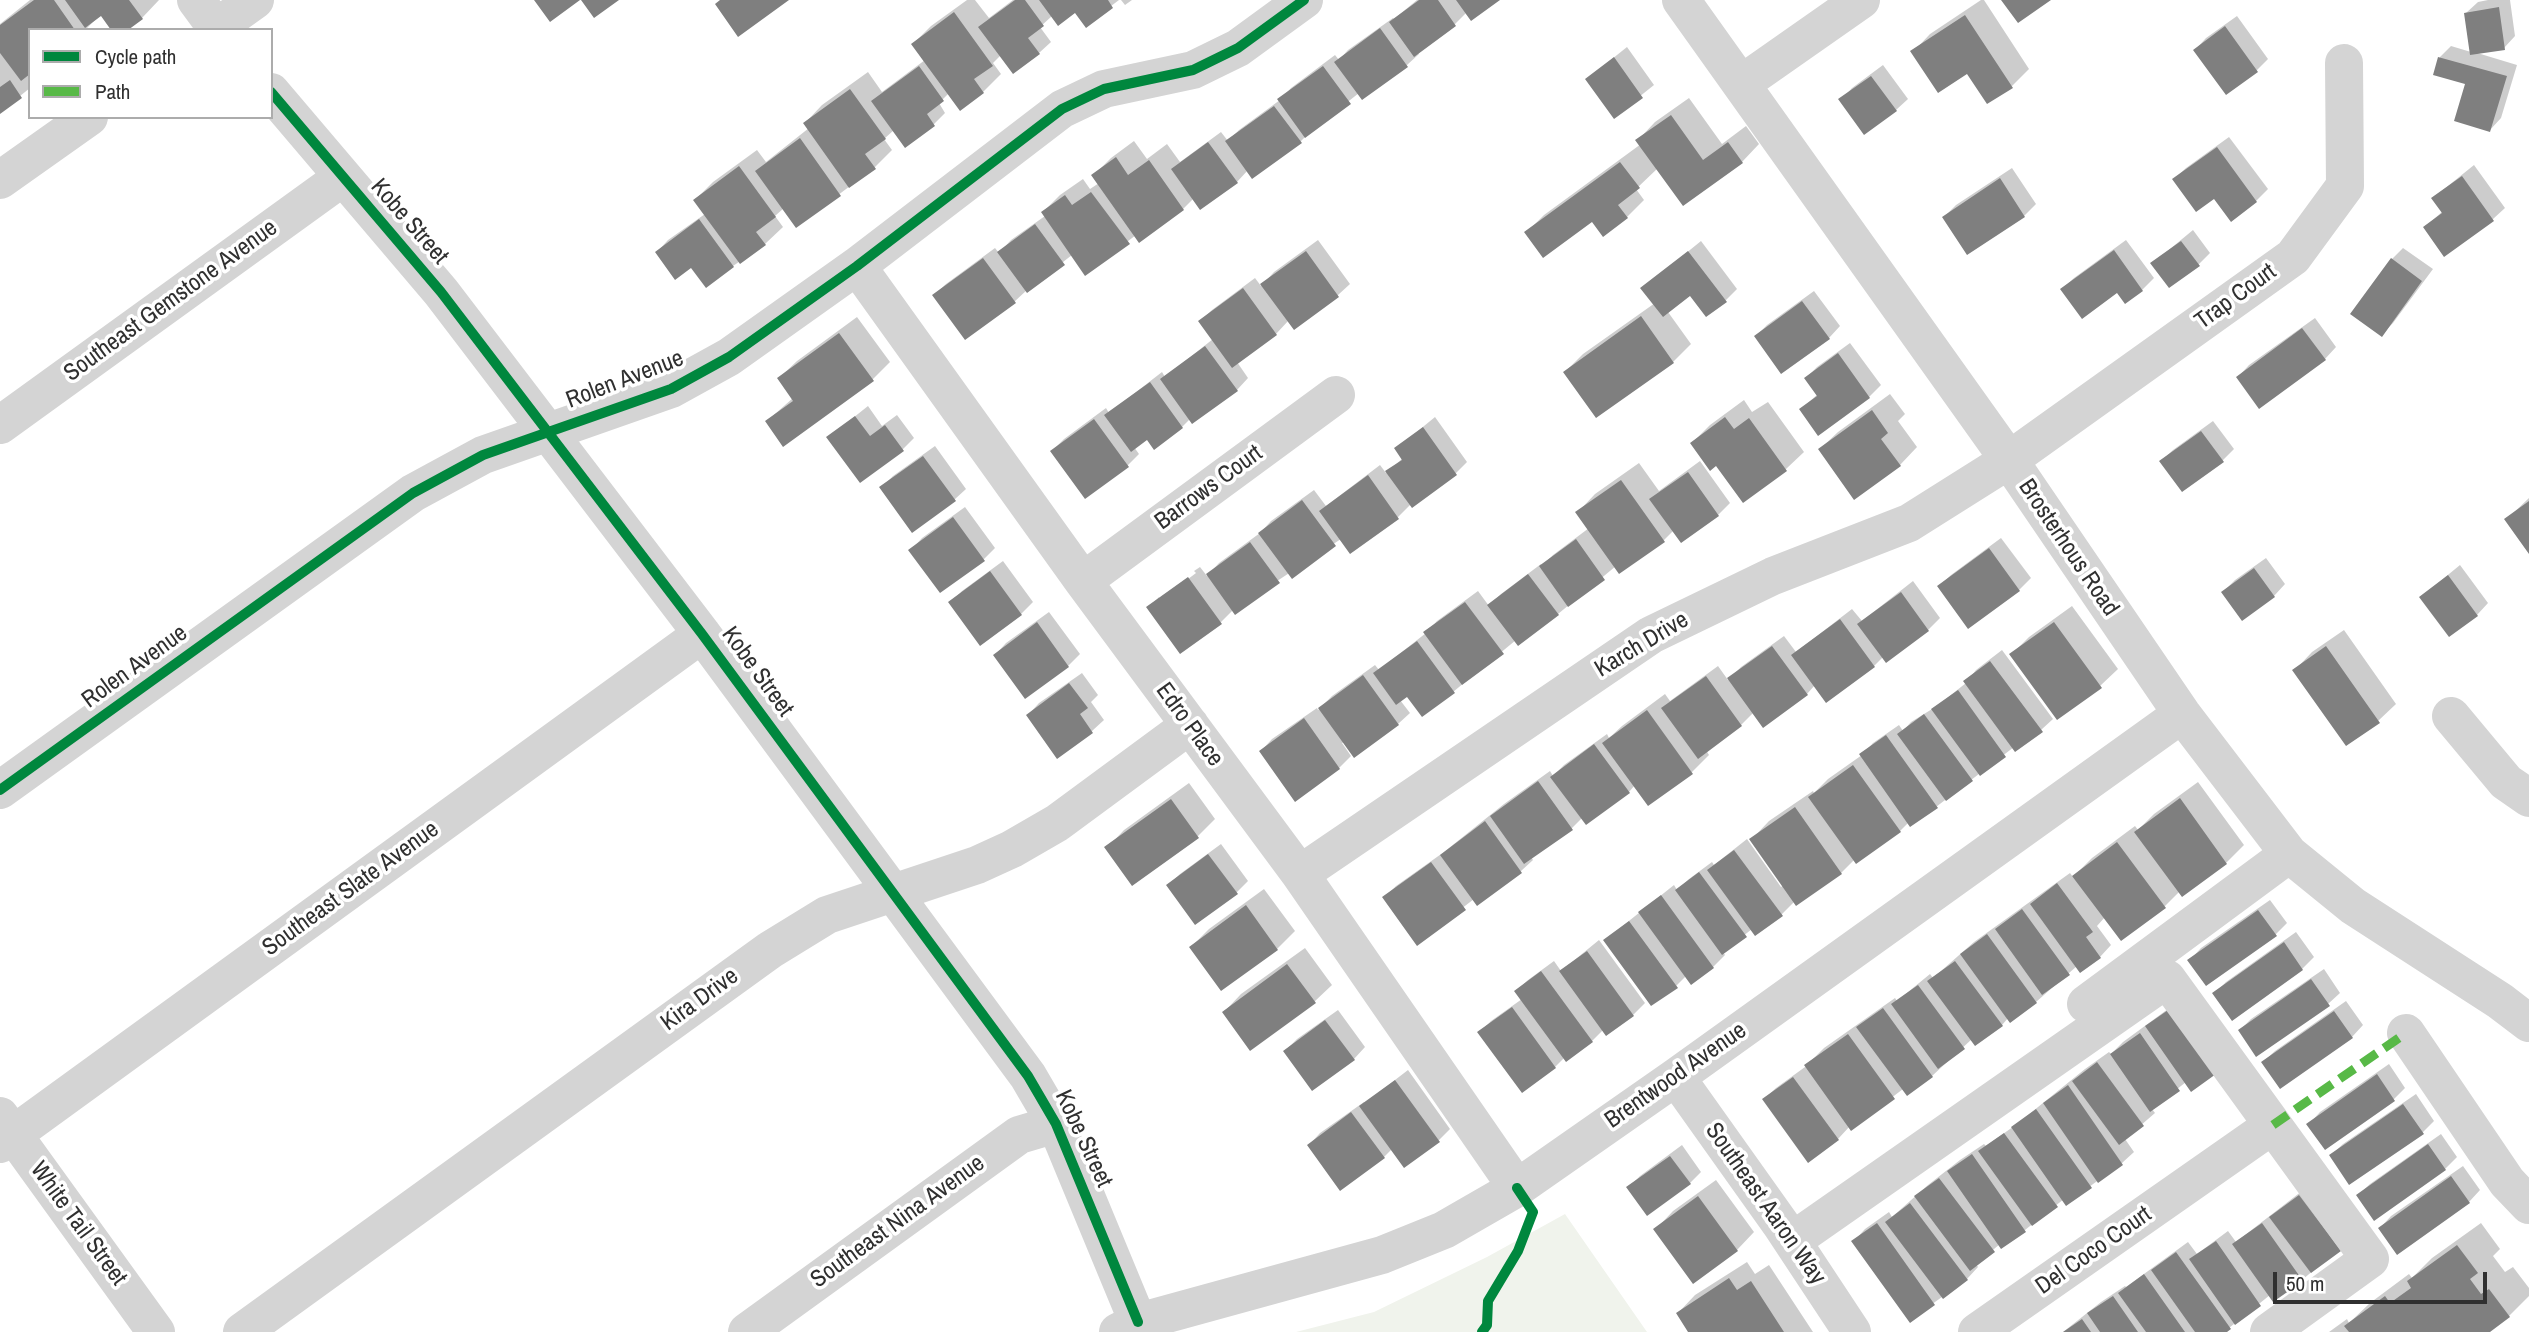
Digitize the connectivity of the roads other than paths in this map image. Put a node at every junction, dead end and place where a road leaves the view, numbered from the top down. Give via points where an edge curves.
1 (254, 0) edge
2 (1304, 0) edge
3 (1681, 0) edge
4 (1861, 0) edge
5 (211, 22) edge
6 (2344, 63) dead end
7 (1741, 84) junction
8 (273, 94) edge
9 (86, 119) edge
10 (343, 177) junction
11 (0, 180) edge
12 (857, 266) junction
13 (1336, 395) dead end
14 (0, 425) edge
15 (548, 431) junction
16 (2009, 460) junction
17 (1083, 581) junction
18 (702, 634) junction
19 (2182, 714) junction
20 (2451, 716) dead end
21 (1190, 726) junction
22 (0, 790) edge
23 (2529, 798) edge
24 (2290, 854) junction
25 (1300, 874) junction
26 (893, 892) junction
27 (2529, 1023) edge
28 (2406, 1033) dead end
29 (1676, 1077) junction
30 (1056, 1124) junction
31 (2273, 1125) junction
32 (5, 1131) edge
33 (1517, 1188) junction
34 (2529, 1205) edge
35 (1787, 1234) junction
36 (1128, 1327) edge
37 (156, 1332) edge
38 (242, 1332) edge
39 (747, 1332) edge
40 (1852, 1332) edge
41 (1977, 1332) edge
42 (2269, 1332) edge

1 - 5 street
2 - 12 street, Rolen Avenue via 1238,48 1193,70 1104,89 1062,108
3 - 7 street, Brosterhous Road
4 - 7 street
6 - 16 street, Trap Court via 2345,186 2293,257
7 - 16 street, Brosterhous Road
8 - 10 street, Kobe Street
9 - 11 street
10 - 14 street, Southeast Gemstone Avenue
10 - 15 street, Kobe Street via 441,292
12 - 15 street, Rolen Avenue via 729,357 671,389
12 - 17 street, Edro Place
13 - 17 street, Barrows Court
15 - 18 street, Kobe Street
15 - 22 street, Rolen Avenue via 482,455 413,493
16 - 19 street, Brosterhous Road
16 - 25 street, Karch Drive via 1909,523 1773,576 1651,635
17 - 21 street, Edro Place
18 - 26 street, Kobe Street
18 - 32 street, Southeast Slate Avenue
19 - 24 street, Brosterhous Road
19 - 29 street, Brentwood Avenue
20 - 23 street via 2506,782
21 - 25 street, Edro Place
21 - 26 street, Kira Drive via 1057,823 1012,849
24 - 27 street, Brosterhous Road via 2353,906
24 - 35 street via 1889,1145
25 - 33 street, Edro Place
26 - 30 street, Kobe Street via 1028,1076
26 - 38 street, Kira Drive via 827,915 770,950
28 - 34 street via 2507,1182
29 - 33 street, Brentwood Avenue
29 - 35 street, Southeast Aaron Way
30 - 36 street, Kobe Street
30 - 39 street, Southeast Nina Avenue via 1019,1135
31 - 35 street via 2167,979
31 - 41 street, Del Coco Court
31 - 42 street via 2370,1259
32 - 37 street, White Tail Street
33 - 36 street, Brentwood Avenue via 1444,1230 1382,1255
35 - 40 street, Southeast Aaron Way

